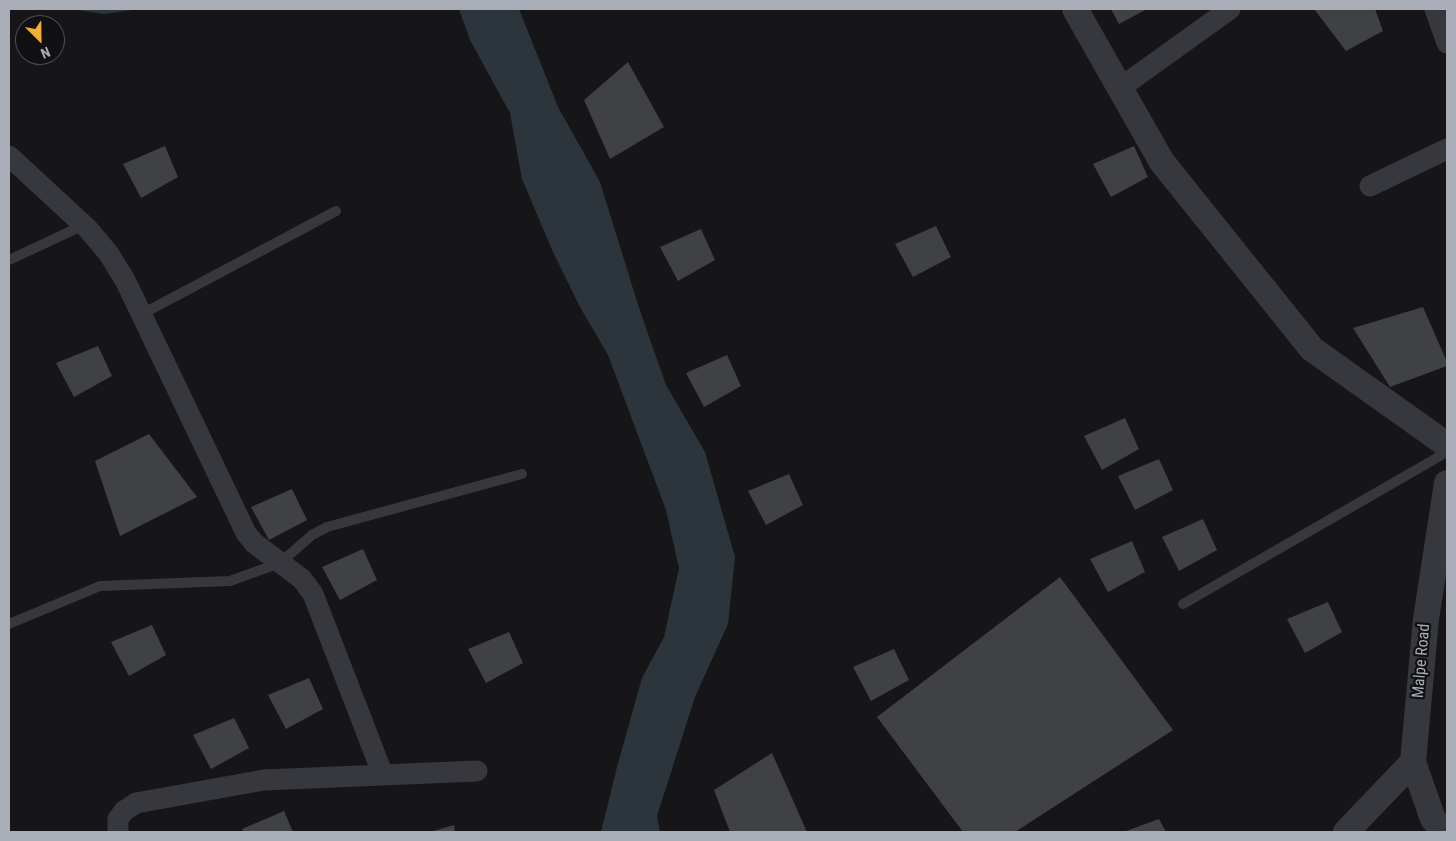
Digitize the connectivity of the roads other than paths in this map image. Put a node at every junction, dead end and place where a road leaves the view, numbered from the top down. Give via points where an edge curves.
1 (1075, 9) edge
2 (1230, 9) edge
3 (1435, 9) edge
4 (1447, 43) edge
5 (1120, 88) junction
6 (1447, 149) edge
7 (9, 156) edge
8 (1370, 186) dead end
9 (336, 211) dead end
10 (84, 225) junction
11 (9, 260) edge
12 (142, 314) junction
13 (1447, 444) edge
14 (1447, 452) edge
15 (522, 474) dead end
16 (1447, 483) edge
17 (280, 563) junction
18 (1184, 604) dead end
19 (9, 624) edge
20 (1413, 762) junction
21 (477, 771) dead end
22 (383, 775) junction
23 (118, 832) edge
24 (1346, 832) edge
25 (1447, 832) edge

1 - 5 street
2 - 5 street
3 - 4 street
5 - 13 street via 1162,162 1312,349
6 - 8 street
7 - 10 street
9 - 12 lane
10 - 11 lane
10 - 12 street via 109,254
12 - 17 street via 246,533
14 - 18 lane
15 - 17 lane via 327,527 312,535
16 - 20 street, Malpe Road via 1426,619
17 - 19 lane via 230,581 100,586
17 - 22 street via 302,579 314,594
20 - 24 street
20 - 25 street, Malpe Road via 1433,819
21 - 22 street
22 - 23 street via 264,780 136,803 124,810 118,819

